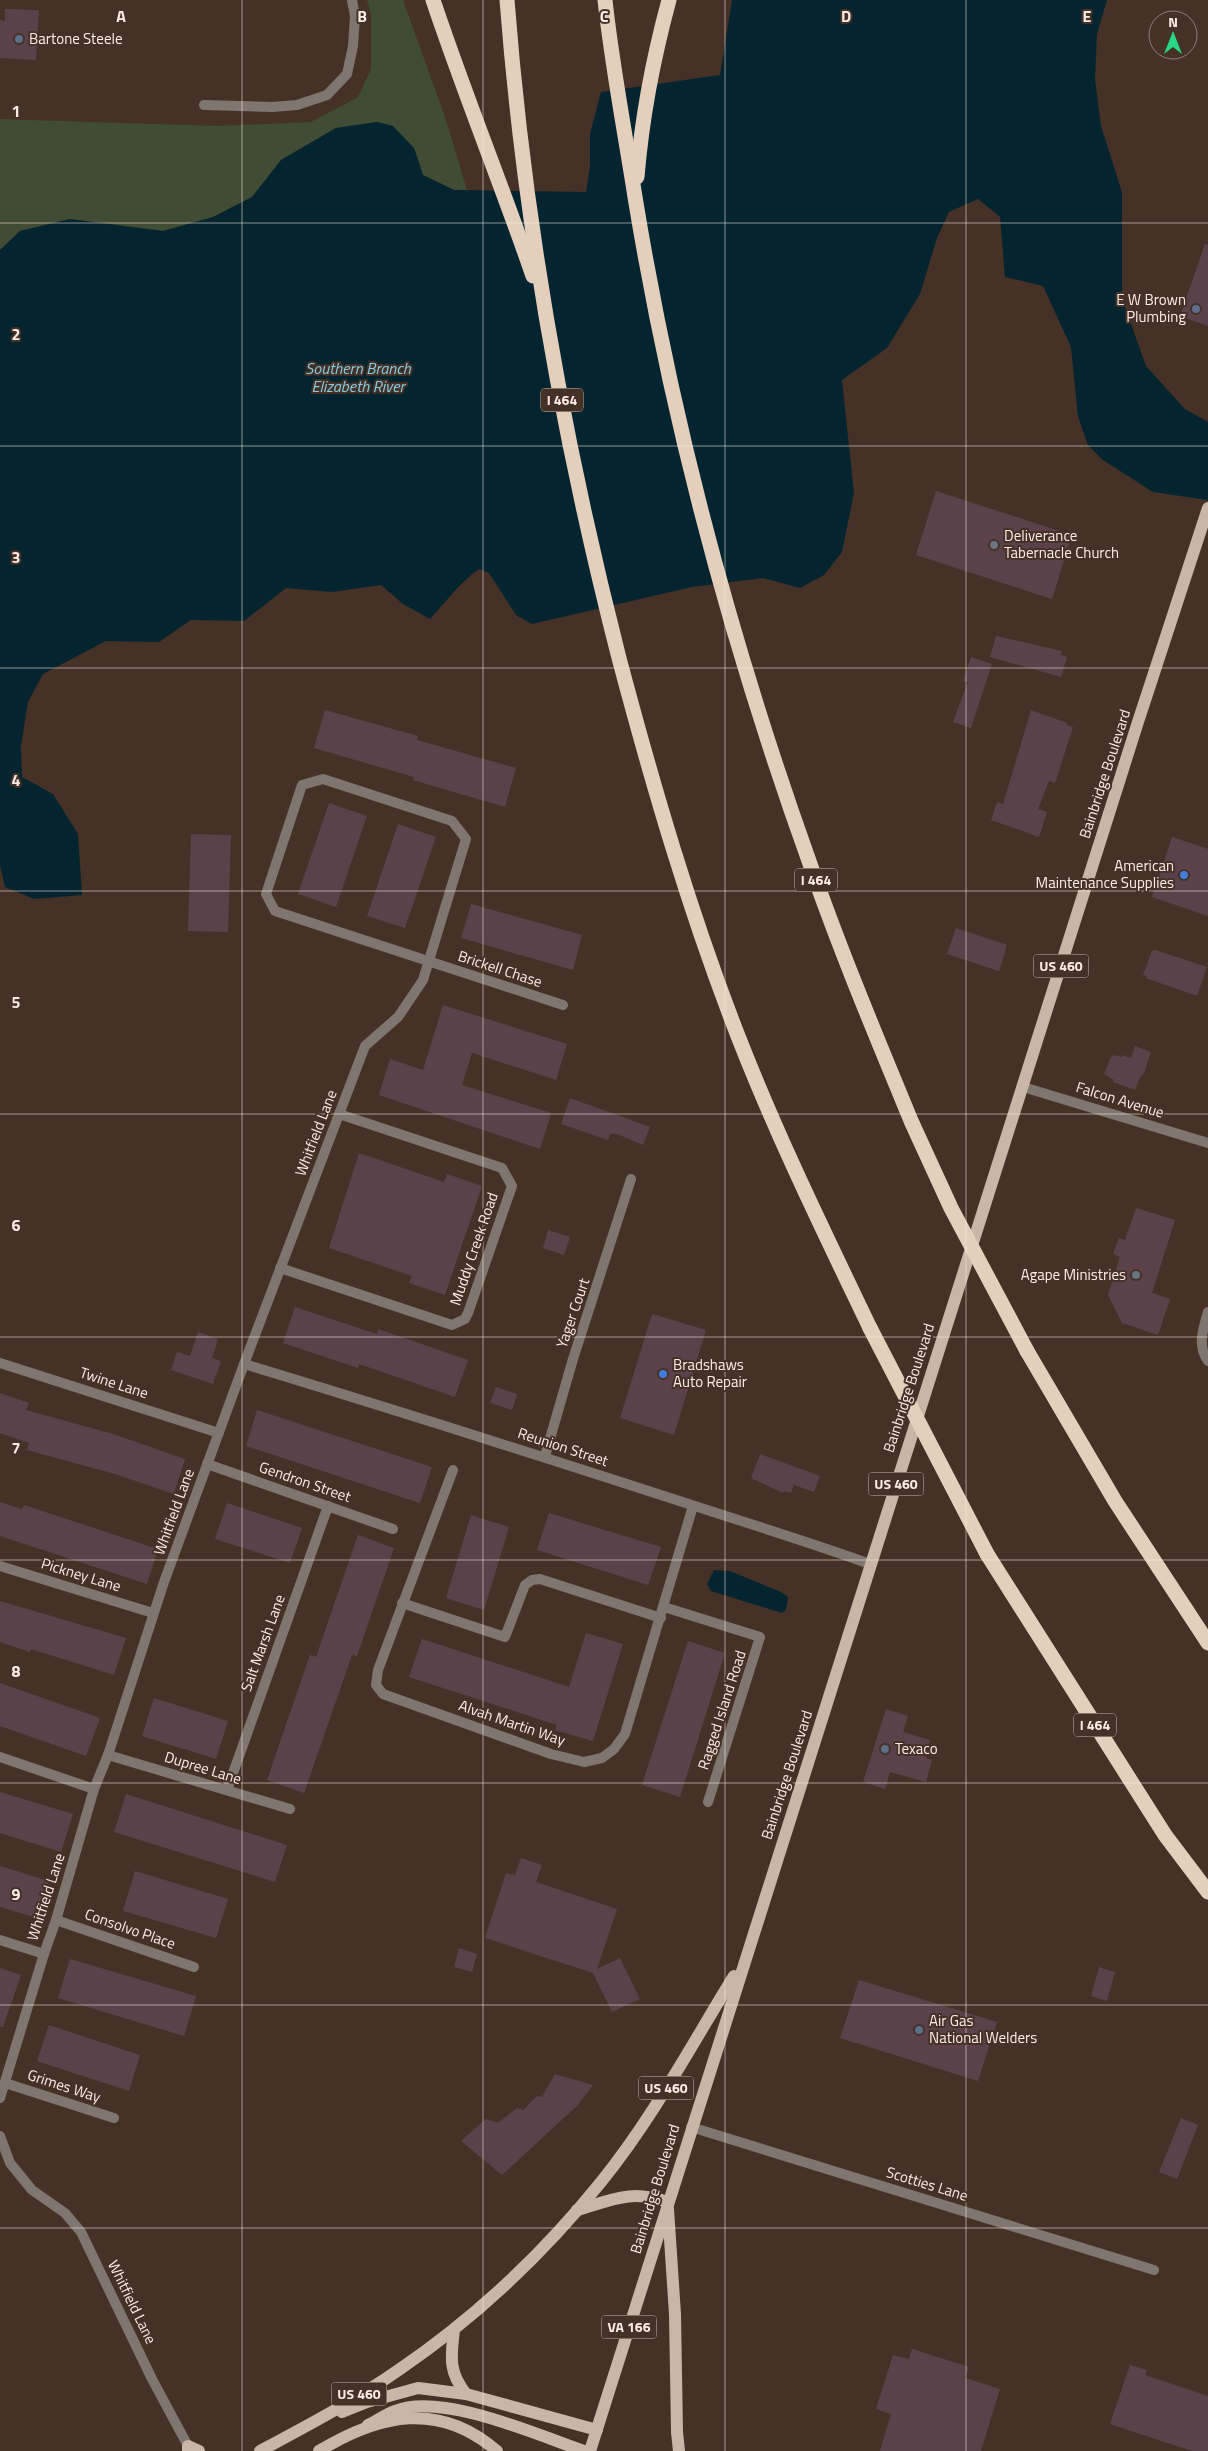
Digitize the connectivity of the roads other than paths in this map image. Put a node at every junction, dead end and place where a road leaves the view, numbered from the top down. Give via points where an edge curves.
1 (352, 0) edge
2 (433, 0) edge
3 (507, 0) edge
4 (605, 0) edge
5 (669, 0) edge
6 (204, 106) dead end
7 (635, 196) junction
8 (544, 307) junction
9 (1208, 508) edge
10 (428, 962) junction
11 (563, 1005) dead end
12 (1023, 1087) junction
13 (339, 1114) junction
14 (1208, 1143) edge
15 (632, 1179) dead end
16 (280, 1268) junction
17 (1208, 1312) edge
18 (1208, 1361) edge
19 (0, 1363) edge
20 (244, 1364) junction
21 (219, 1432) junction
22 (545, 1456) junction
23 (207, 1464) junction
24 (453, 1470) dead end
25 (328, 1506) junction
26 (693, 1506) junction
27 (393, 1529) dead end
28 (870, 1564) junction
29 (0, 1566) edge
30 (402, 1604) junction
31 (664, 1607) junction
32 (153, 1613) junction
33 (661, 1618) junction
34 (1208, 1643) edge
35 (108, 1755) junction
36 (0, 1757) edge
37 (94, 1789) junction
38 (227, 1790) junction
39 (708, 1802) dead end
40 (290, 1809) dead end
41 (1208, 1892) edge
42 (56, 1920) junction
43 (0, 1940) edge
44 (44, 1954) junction
45 (745, 1959) junction
46 (194, 1967) dead end
47 (5, 2083) junction
48 (0, 2098) edge
49 (114, 2118) dead end
50 (691, 2127) junction
51 (0, 2136) edge
52 (667, 2202) junction
53 (577, 2210) junction
54 (1154, 2270) dead end
55 (454, 2330) junction
56 (466, 2394) junction
57 (308, 2425) junction
58 (368, 2426) junction
59 (597, 2430) junction
60 (191, 2449) edge
61 (260, 2451) edge
62 (319, 2451) edge
63 (497, 2451) edge
64 (584, 2451) edge
65 (590, 2451) edge
66 (679, 2451) edge

1 - 6 street via 355,16 353,46 347,74 327,95 289,106
2 - 8 highway
3 - 8 highway, I 464
4 - 7 highway, I 464
5 - 7 highway via 655,49 642,123
7 - 34 highway, I 464, bridge via 671,386 712,550 809,861 851,975 951,1208 1027,1351 1115,1501
8 - 41 highway, I 464, bridge via 570,447 620,660 676,856 738,1037 786,1149 870,1328 987,1554 1165,1835
9 - 12 main road, Bainbridge Boulevard / US 460
10 - 10 street, Whitfield Lane via 466,839 452,822 323,779 302,785 266,894 275,911
10 - 11 street, Brickell Chase
10 - 13 street, Whitfield Lane via 423,980 398,1017 366,1046
12 - 14 street, Falcon Avenue
12 - 28 main road, Bainbridge Boulevard / US 460
13 - 16 street, Whitfield Lane
13 - 16 street, Muddy Creek Road via 502,1168 512,1186 468,1313 465,1319 452,1326
15 - 22 street, Yager Court
16 - 20 street, Whitfield Lane
17 - 18 street via 1201,1336 1202,1351
19 - 21 street, Twine Lane
20 - 21 street, Whitfield Lane
20 - 22 street, Reunion Street
21 - 23 street, Whitfield Lane
22 - 26 street, Reunion Street
23 - 25 street, Gendron Street
23 - 32 street, Whitfield Lane
24 - 30 street, Alvah Martin Way
25 - 27 street, Gendron Street
25 - 38 street, Salt Marsh Lane
26 - 28 street, Reunion Street via 805,1540
26 - 31 street, Alvah Martin Way
28 - 45 main road, Bainbridge Boulevard / US 460
29 - 32 street, Pickney Lane
30 - 33 street via 505,1637 525,1585 540,1579
30 - 33 street, Alvah Martin Way via 378,1670 376,1684 382,1694 551,1754 584,1762 602,1758 625,1734
31 - 33 street, Alvah Martin Way
31 - 39 street, Ragged Island Road via 760,1637
32 - 35 street, Whitfield Lane
35 - 37 street, Whitfield Lane
35 - 38 street, Dupree Lane
36 - 37 street
37 - 42 street, Whitfield Lane
38 - 40 street, Dupree Lane
42 - 44 street, Whitfield Lane
42 - 46 street, Consolvo Place
43 - 44 street
44 - 47 street, Whitfield Lane
45 - 50 main road, Bainbridge Boulevard / US 460
45 - 53 main road, US 460 via 647,2117 602,2181
47 - 48 street, Whitfield Lane
47 - 49 street, Grimes Way
50 - 52 main road, Bainbridge Boulevard / US 460
50 - 54 street, Scotties Lane
51 - 60 street, Whitfield Lane via 10,2163 32,2190 65,2214 80,2232 152,2379
52 - 53 main road via 650,2196 630,2195
52 - 59 main road, Bainbridge Boulevard / VA 166
52 - 66 main road, US 460 via 675,2314
53 - 55 main road, US 460 via 514,2278
55 - 56 main road via 453,2374
55 - 57 main road, US 460 via 399,2370
56 - 57 main road via 418,2388 367,2402
56 - 59 main road
57 - 61 main road, US 460
58 - 62 main road
58 - 63 main road via 420,2418 439,2420 465,2428
58 - 64 main road via 396,2410 444,2407 478,2415
59 - 65 main road, Bainbridge Boulevard / VA 166

